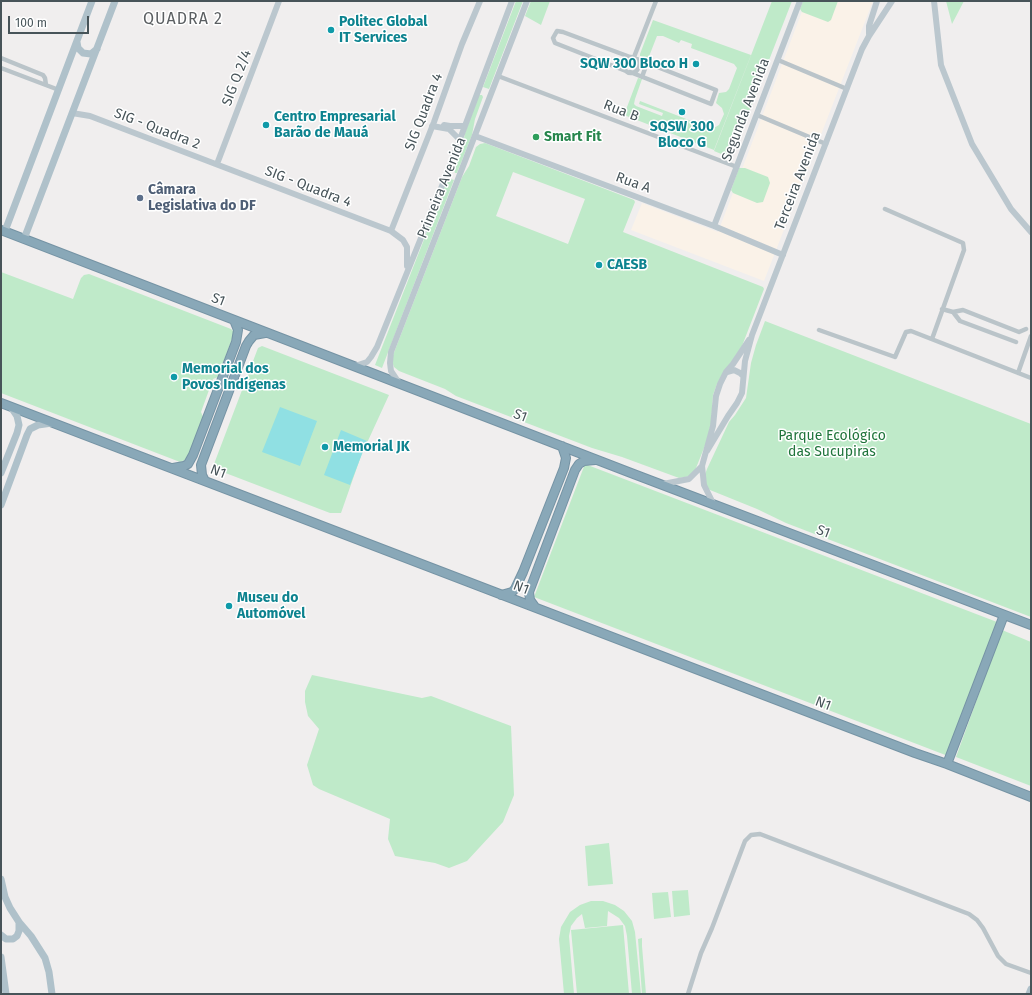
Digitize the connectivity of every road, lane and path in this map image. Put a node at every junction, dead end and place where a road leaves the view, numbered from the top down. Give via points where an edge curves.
1 (92, 1) edge
2 (115, 1) edge
3 (279, 1) edge
4 (480, 1) edge
5 (512, 1) edge
6 (527, 1) edge
7 (656, 1) edge
8 (800, 1) edge
9 (877, 1) edge
10 (892, 1) edge
11 (934, 1) edge
12 (869, 36) junction
13 (77, 41) junction
14 (97, 49) junction
15 (1, 58) edge
16 (634, 58) junction
17 (778, 60) junction
18 (647, 63) junction
19 (1, 68) edge
20 (628, 72) junction
21 (498, 76) junction
22 (642, 77) junction
23 (46, 85) junction
24 (847, 89) junction
25 (59, 90) junction
26 (477, 92) junction
27 (489, 98) junction
28 (75, 104) junction
29 (439, 109) junction
30 (72, 113) junction
31 (757, 115) junction
32 (90, 116) junction
33 (434, 123) junction
34 (442, 124) junction
35 (464, 126) junction
36 (475, 136) junction
37 (459, 139) junction
38 (826, 144) junction
39 (216, 164) junction
40 (737, 167) junction
41 (448, 171) junction
42 (459, 175) junction
43 (885, 209) dead end
44 (714, 226) junction
45 (3, 231) edge
46 (391, 231) junction
47 (1031, 232) edge
48 (24, 239) junction
49 (783, 255) junction
50 (407, 274) junction
51 (942, 309) junction
52 (953, 312) junction
53 (234, 320) junction
54 (1026, 328) dead end
55 (819, 330) dead end
56 (266, 333) junction
57 (752, 335) junction
58 (1031, 336) edge
59 (932, 339) junction
60 (1016, 342) dead end
61 (353, 366) junction
62 (726, 372) junction
63 (1018, 372) junction
64 (743, 376) junction
65 (1031, 378) edge
66 (399, 384) junction
67 (1, 403) edge
68 (11, 407) junction
69 (714, 409) junction
70 (728, 416) junction
71 (52, 423) junction
72 (562, 446) junction
73 (707, 451) junction
74 (596, 460) junction
75 (702, 466) junction
76 (172, 468) junction
77 (1, 473) edge
78 (205, 481) junction
79 (663, 484) junction
80 (1, 505) edge
81 (714, 505) junction
82 (502, 595) junction
83 (535, 608) junction
84 (1004, 615) junction
85 (1031, 626) edge
86 (947, 764) junction
87 (1031, 797) edge
88 (1, 880) edge
89 (19, 922) junction
90 (1, 935) edge
91 (1, 957) edge
92 (1031, 974) edge
93 (1031, 989) edge
94 (6, 994) edge
95 (52, 994) edge
96 (688, 994) edge
97 (1029, 994) edge

1 - 13 main road
2 - 14 main road
3 - 39 street, SIG Q 2/4
4 - 29 street, SIG Quadra 4
5 - 26 street, Primeira Avenida
6 - 21 street, Primeira Avenida
7 - 16 street
8 - 17 street, Segunda Avenida
9 - 12 street, Terceira Avenida via 869,26
10 - 12 street, Terceira Avenida
11 - 47 street via 941,65 972,144 1011,209
12 - 24 street, Terceira Avenida
13 - 14 main road via 78,48 83,53 91,54
13 - 25 main road
14 - 28 main road
15 - 23 street via 43,75
16 - 18 street
16 - 20 street via 639,67
16 - 20 street via 627,58 623,64
16 - 20 street via 563,32 557,31 553,38 555,43
17 - 24 street
17 - 31 street, Segunda Avenida
18 - 22 street
18 - 22 street via 716,90 711,104
19 - 23 street
20 - 22 street
21 - 27 street, Primeira Avenida
21 - 40 street, Rua B
23 - 25 street
24 - 38 street, Terceira Avenida
25 - 45 main road
26 - 27 street via 485,91
26 - 35 street, Primeira Avenida
27 - 36 street, Primeira Avenida
28 - 30 main road
28 - 32 street, SIG - Quadra 2
29 - 33 street, SIG Quadra 4
29 - 34 street
30 - 32 street, SIG - Quadra 2
30 - 48 main road
31 - 38 street
31 - 40 street, Segunda Avenida
32 - 39 street, SIG - Quadra 2
33 - 34 street
33 - 37 street via 449,129
33 - 46 street, SIG Quadra 4
34 - 35 street
35 - 37 street, Primeira Avenida
36 - 42 street, Primeira Avenida
36 - 44 street, Rua A
37 - 41 street, Primeira Avenida
38 - 49 street, Terceira Avenida
39 - 46 street, SIG - Quadra 4
40 - 44 street, Segunda Avenida
41 - 42 street via 452,176
41 - 50 street, Primeira Avenida
42 - 66 street, Primeira Avenida via 390,352 391,371
43 - 51 street via 963,243 964,250
44 - 49 street, Rua A
45 - 48 highway, S1
46 - 50 street via 403,240 407,247
48 - 53 highway, S1
49 - 57 street, Terceira Avenida
50 - 61 street, Primeira Avenida via 375,352 367,362
51 - 52 street
51 - 59 street
52 - 54 street via 963,310 1019,332
52 - 60 street via 960,321
53 - 56 highway, S1
53 - 76 highway via 238,330 236,342 193,455 188,464
55 - 59 street via 895,357 906,332 910,331
56 - 61 highway, S1
56 - 78 highway via 254,336 246,346 201,465
57 - 62 street
57 - 64 street
58 - 63 street
59 - 63 street
61 - 66 highway, S1
62 - 64 street via 734,370
62 - 69 street via 720,384
63 - 65 street
64 - 70 street via 742,392
66 - 72 highway, S1
67 - 68 highway, N1
68 - 71 highway, N1
68 - 77 main road via 19,425
69 - 70 street via 722,416
69 - 73 street
70 - 73 street
71 - 76 highway, N1
71 - 80 main road via 30,429
72 - 74 highway, S1
72 - 82 highway via 566,458 564,468 523,572 515,589
73 - 75 street
74 - 79 highway, S1
74 - 83 highway via 584,461 575,470 529,592
75 - 79 street via 689,479
75 - 81 street via 704,486
76 - 78 highway, N1
78 - 82 highway, N1
79 - 81 highway, S1
81 - 84 highway, S1
82 - 83 highway, N1
83 - 86 highway, N1
84 - 85 highway, S1
84 - 86 highway
86 - 87 highway, N1
88 - 89 main road via 5,897
89 - 90 main road via 20,931 17,936 6,939
89 - 95 main road via 45,958
91 - 94 main road
92 - 96 street via 1006,964 998,956 983,928 969,914 760,834 751,835 745,841 701,952
93 - 97 main road

